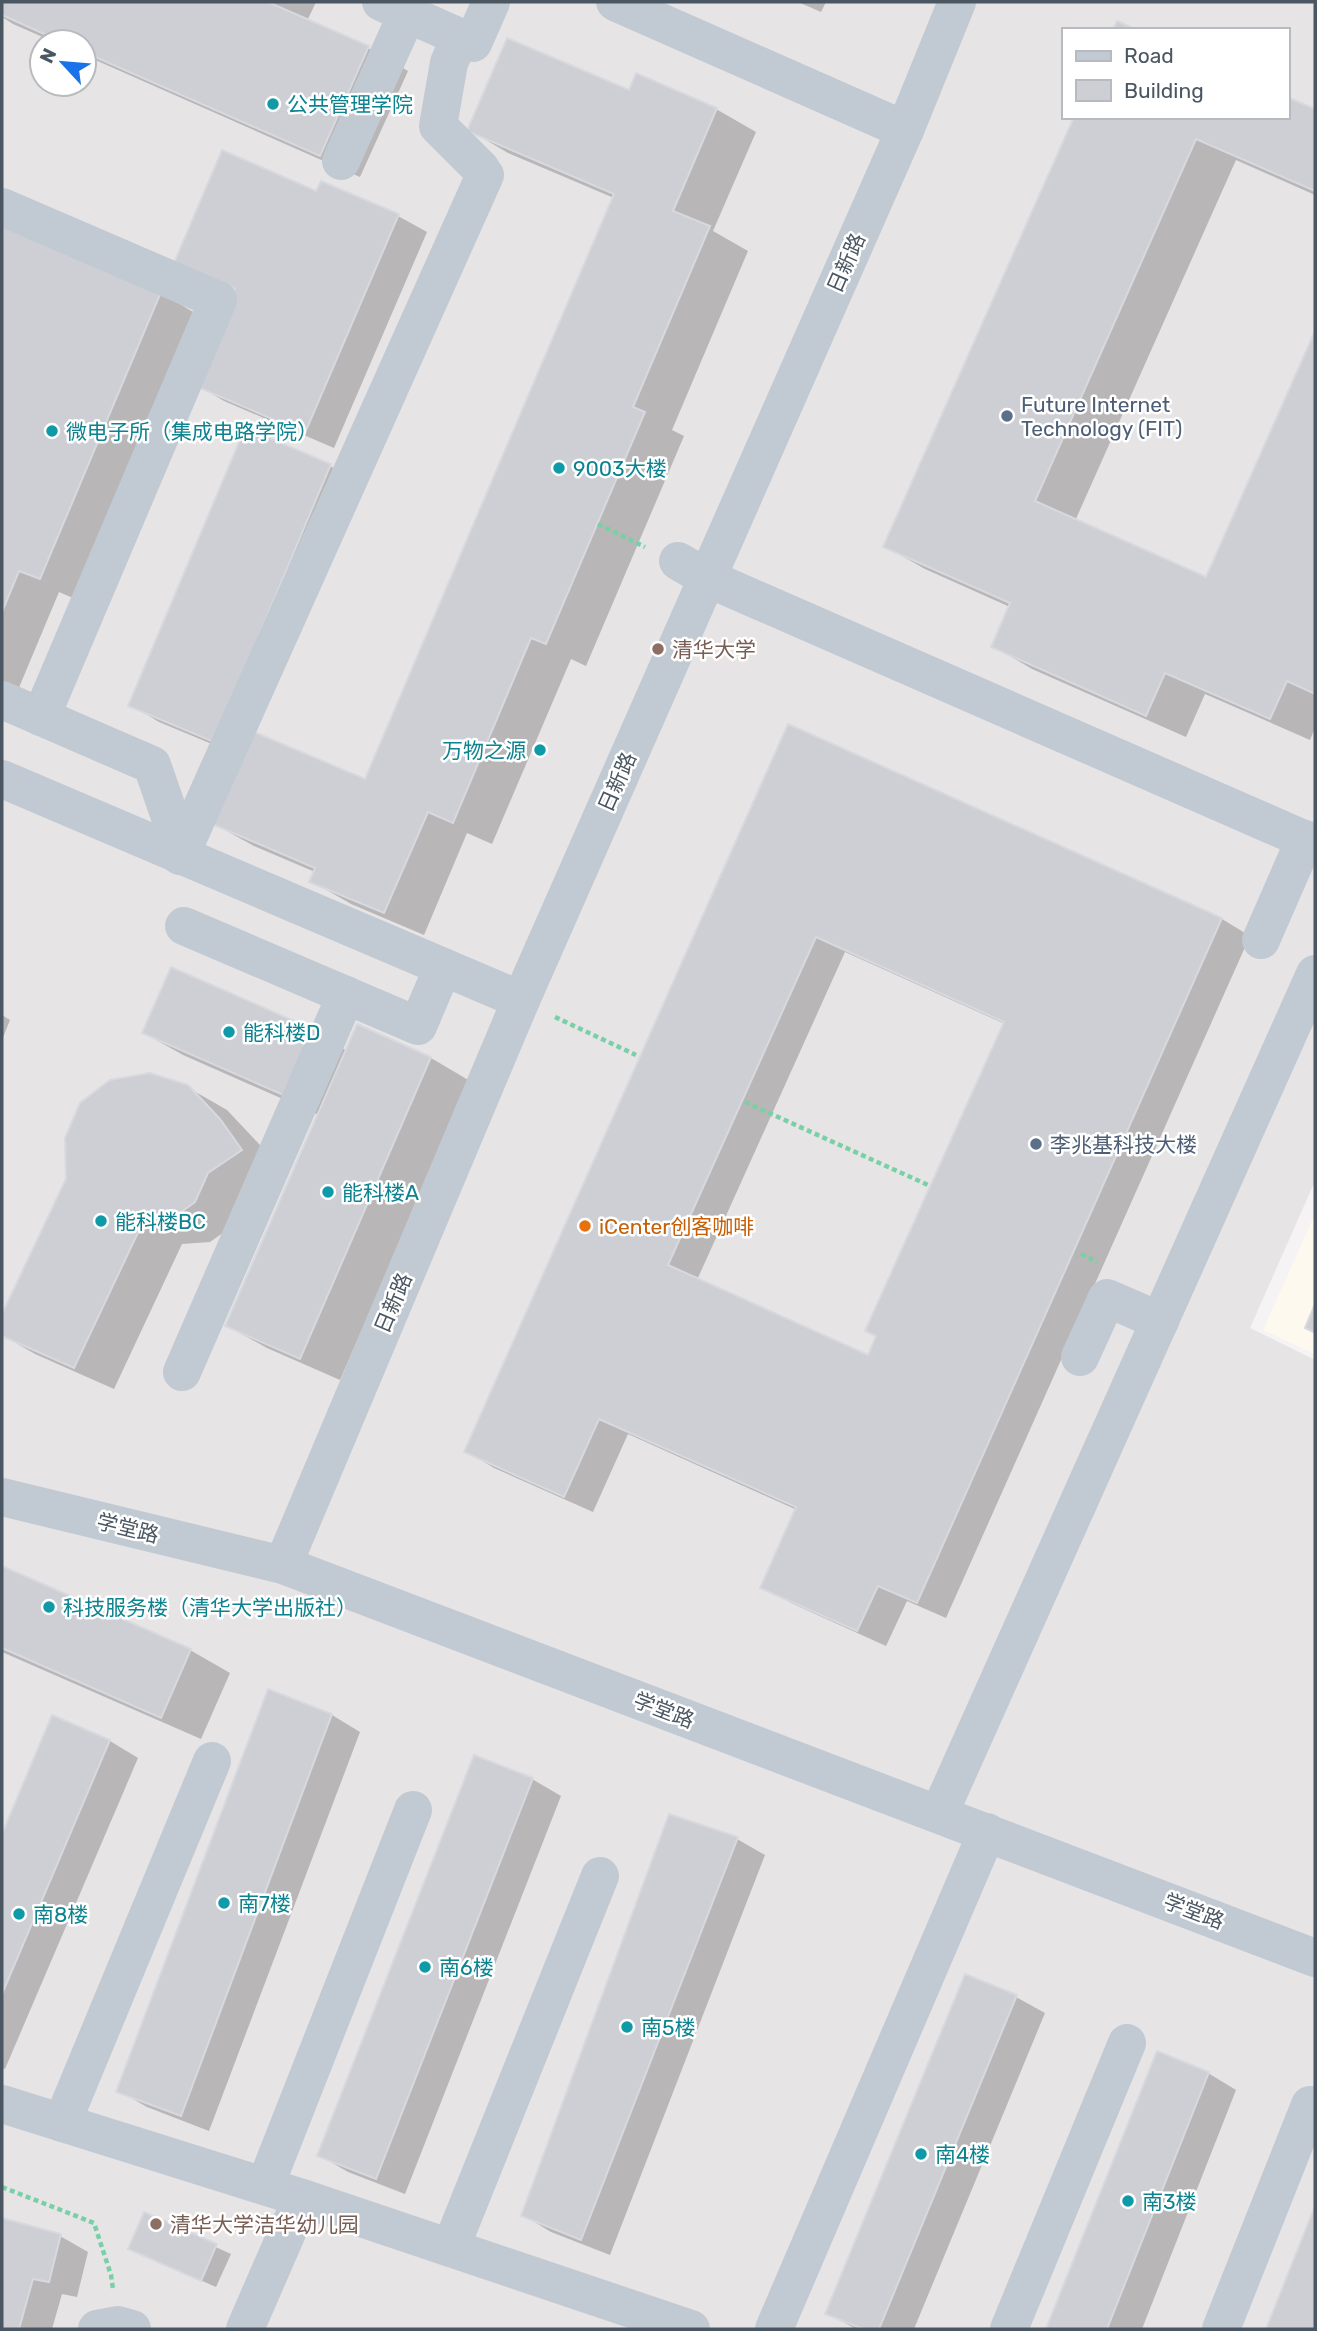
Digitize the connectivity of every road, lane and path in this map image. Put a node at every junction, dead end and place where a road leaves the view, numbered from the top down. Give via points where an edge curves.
1 (491, 2) edge
2 (615, 2) edge
3 (957, 2) edge
4 (394, 8) edge
5 (460, 37) junction
6 (905, 130) junction
7 (341, 162) dead end
8 (2, 207) edge
9 (598, 524) dead end
10 (692, 570) junction
11 (2, 700) edge
12 (41, 717) junction
13 (2, 779) edge
14 (1310, 842) edge
15 (180, 856) junction
16 (184, 926) dead end
17 (1261, 940) dead end
18 (443, 967) junction
19 (1315, 974) edge
20 (346, 995) junction
21 (521, 1000) junction
22 (636, 1055) dead end
23 (745, 1102) dead end
24 (928, 1185) dead end
25 (1160, 1321) junction
26 (1080, 1357) dead end
27 (182, 1372) dead end
28 (2, 1497) edge
29 (283, 1565) junction
30 (212, 1761) dead end
31 (413, 1810) dead end
32 (939, 1814) junction
33 (987, 1832) junction
34 (600, 1876) dead end
35 (1315, 1958) edge
36 (1127, 2043) dead end
37 (2, 2105) edge
38 (1310, 2105) dead end
39 (62, 2123) junction
40 (265, 2186) junction
41 (2, 2187) edge
42 (302, 2198) junction
43 (451, 2247) junction
44 (116, 2328) edge
45 (245, 2329) edge
46 (691, 2329) edge
47 (774, 2329) edge
48 (1009, 2329) edge
49 (1221, 2329) edge

1 - 5 street via 473,43
2 - 6 street
3 - 6 street, 日新路
4 - 5 street
4 - 7 street
5 - 15 street via 449,63 438,126 483,172
6 - 10 street, 日新路
8 - 12 street via 218,300
9 - 10 path
10 - 14 street
10 - 21 street, 日新路
11 - 12 street
12 - 15 street via 152,765
13 - 15 street
14 - 17 street
15 - 18 street
16 - 20 street
18 - 20 street via 418,1026
18 - 21 street
19 - 25 street
20 - 27 street
21 - 22 path
21 - 29 street, 日新路
23 - 24 path
25 - 26 street via 1107,1298
25 - 32 street
28 - 29 street, 学堂路
29 - 32 street, 学堂路
30 - 39 street
31 - 40 street
32 - 33 street, 学堂路
33 - 35 street, 学堂路
33 - 47 street
34 - 43 street
36 - 48 street
37 - 39 street
38 - 49 street
39 - 40 street
40 - 42 street
41 - 44 path via 94,2223 111,2275
42 - 43 street
42 - 45 street
43 - 46 street

